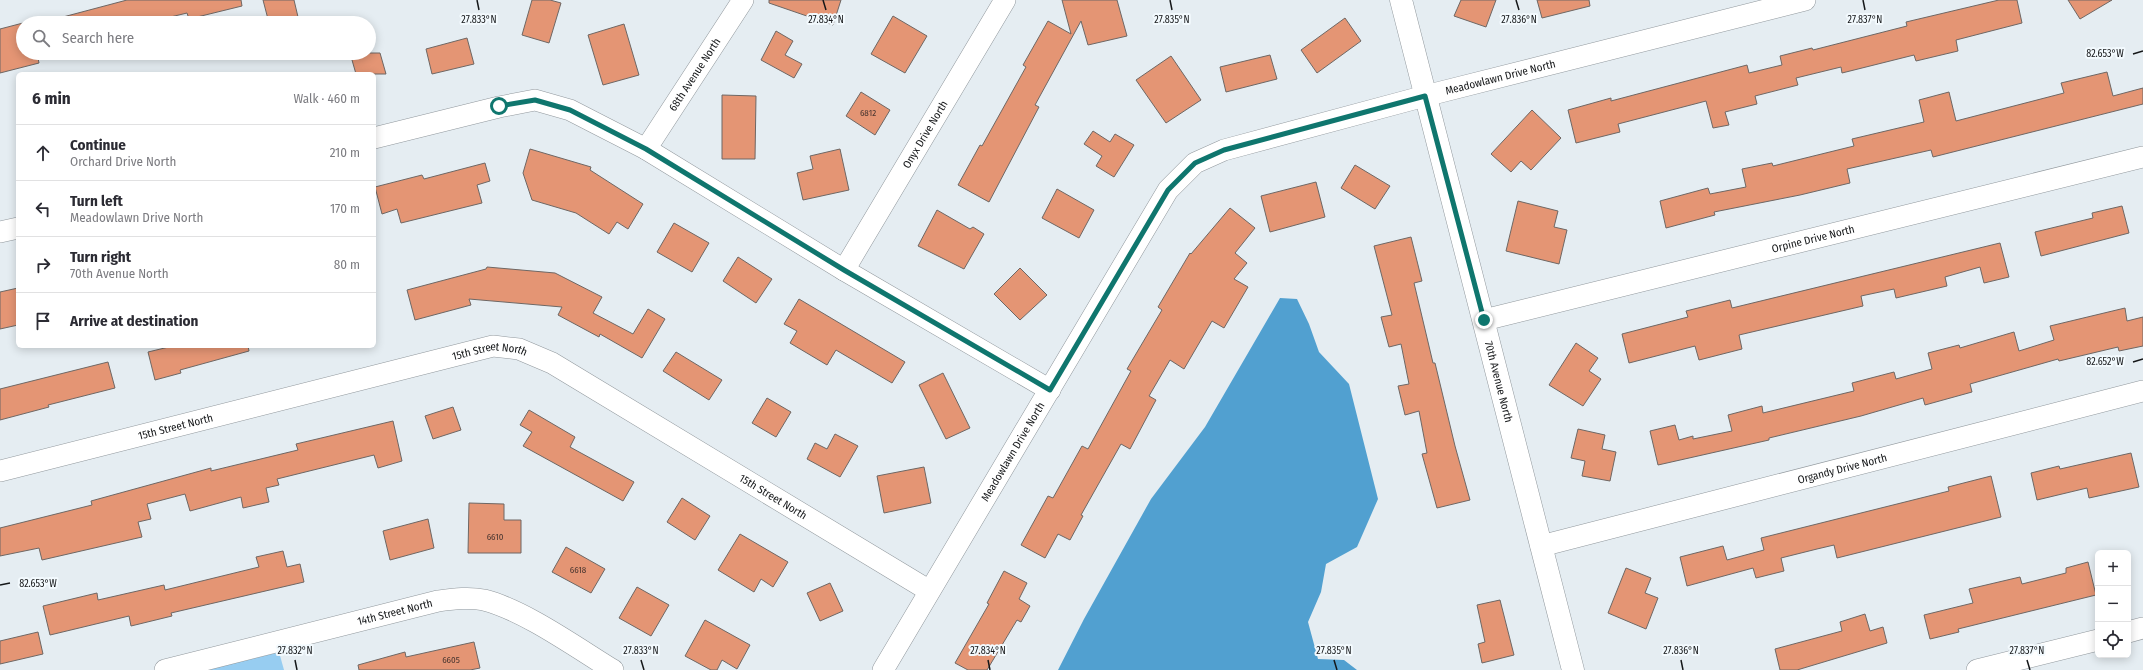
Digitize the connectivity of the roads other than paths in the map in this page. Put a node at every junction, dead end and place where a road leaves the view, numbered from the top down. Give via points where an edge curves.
1 (743, 0) edge
2 (1005, 0) edge
3 (1401, 0) edge
4 (1805, 0) edge
5 (1425, 96) junction
6 (376, 137) edge
7 (646, 149) junction
8 (2143, 157) edge
9 (16, 228) edge
10 (0, 232) edge
11 (844, 270) junction
12 (1484, 320) junction
13 (1050, 390) junction
14 (2143, 391) edge
15 (0, 471) edge
16 (1541, 546) junction
17 (928, 590) junction
18 (2143, 628) edge
19 (2131, 631) edge
20 (2095, 641) edge
21 (165, 670) edge
22 (613, 670) edge
23 (883, 670) edge
24 (1573, 670) edge
25 (1977, 670) edge

1 - 7 street, 68th Avenue North
2 - 11 street, Onyx Drive North
3 - 5 street, 70th Avenue North
4 - 5 street, Meadowlawn Drive North
5 - 12 street, 70th Avenue North
5 - 13 street, Meadowlawn Drive North via 1224,150 1195,163 1168,190
6 - 7 street via 499,106 535,100 570,110
7 - 11 street
8 - 12 street, Orpine Drive North
9 - 10 street
11 - 13 street
12 - 16 street, 70th Avenue North
13 - 17 street, Meadowlawn Drive North
14 - 16 street, Organdy Drive North
15 - 17 street, 15th Street North via 493,346 520,349 552,363
16 - 24 street, 70th Avenue North
17 - 23 street, Meadowlawn Drive North
18 - 19 street
20 - 25 street
21 - 22 street, 14th Street North via 438,600 462,598 484,600 518,614

